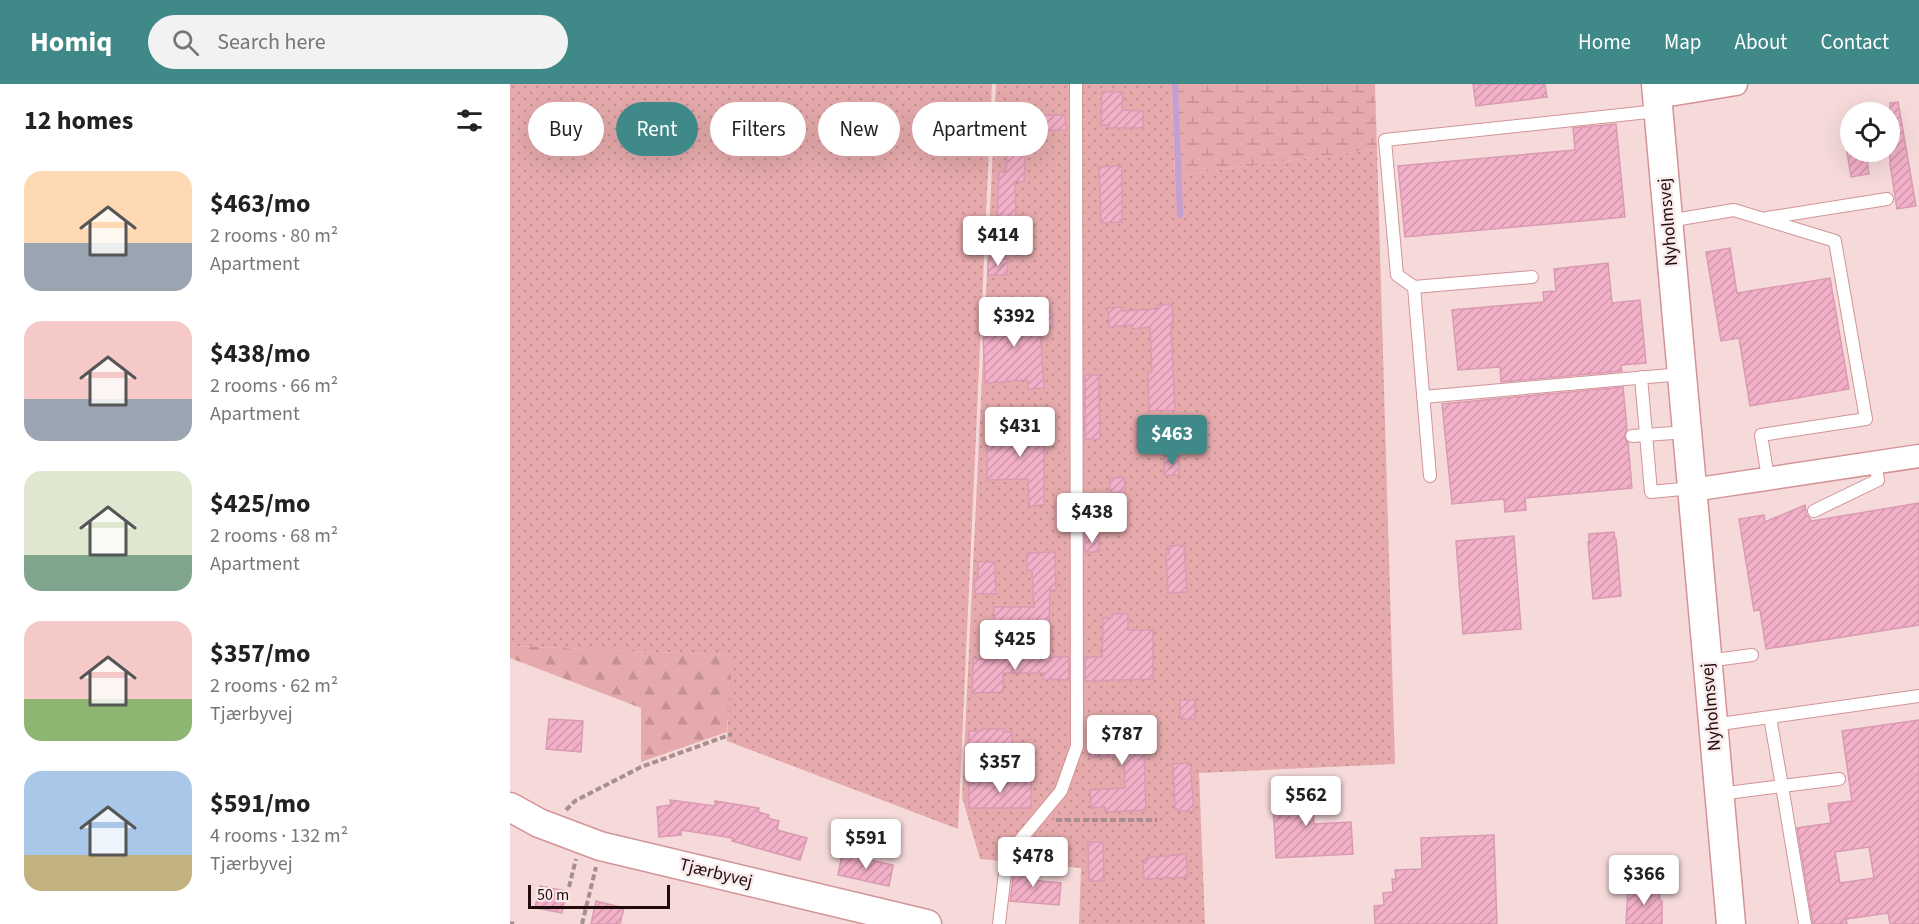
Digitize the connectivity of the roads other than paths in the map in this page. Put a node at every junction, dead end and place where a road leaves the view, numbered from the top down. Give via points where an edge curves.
1 (1076, 84) edge
2 (1736, 84) edge
3 (1657, 98) edge
4 (1887, 199) dead end
5 (1762, 219) junction
6 (1668, 221) junction
7 (1532, 277) dead end
8 (1414, 287) junction
9 (1682, 374) junction
10 (1641, 377) junction
11 (1423, 397) junction
12 (1687, 432) junction
13 (1646, 435) junction
14 (1632, 436) dead end
15 (1919, 456) edge
16 (1875, 462) junction
17 (1430, 476) dead end
18 (1768, 478) junction
19 (1692, 489) junction
20 (1814, 511) dead end
21 (1752, 655) dead end
22 (1707, 661) junction
23 (1919, 696) edge
24 (1770, 717) junction
25 (1713, 725) junction
26 (1839, 779) dead end
27 (1782, 786) junction
28 (1719, 794) junction
29 (510, 807) edge
30 (927, 924) edge
31 (999, 924) edge
32 (1731, 924) edge
33 (1805, 924) edge

1 - 31 lane via 1077,746 1061,790 1007,856
2 - 3 street
3 - 6 street, Nyholmsvej
3 - 8 lane via 1385,140 1397,275
4 - 5 lane
5 - 6 lane via 1734,210
5 - 18 lane via 1835,242 1866,419 1761,435
6 - 9 street, Nyholmsvej
7 - 8 lane
8 - 11 lane
9 - 10 lane
9 - 12 street, Nyholmsvej
10 - 11 lane
10 - 13 lane
11 - 17 lane
12 - 13 lane
12 - 19 street, Nyholmsvej
13 - 14 lane
13 - 19 lane via 1652,492
15 - 16 street
16 - 18 street
16 - 20 lane via 1878,480
18 - 19 street
19 - 22 street, Nyholmsvej
21 - 22 lane
22 - 25 street, Nyholmsvej
23 - 24 lane
24 - 25 lane
24 - 27 lane
25 - 28 street, Nyholmsvej
26 - 27 lane
27 - 28 lane
27 - 33 lane
28 - 32 street, Nyholmsvej
29 - 30 street, Tjærbyvej via 539,823 600,846

